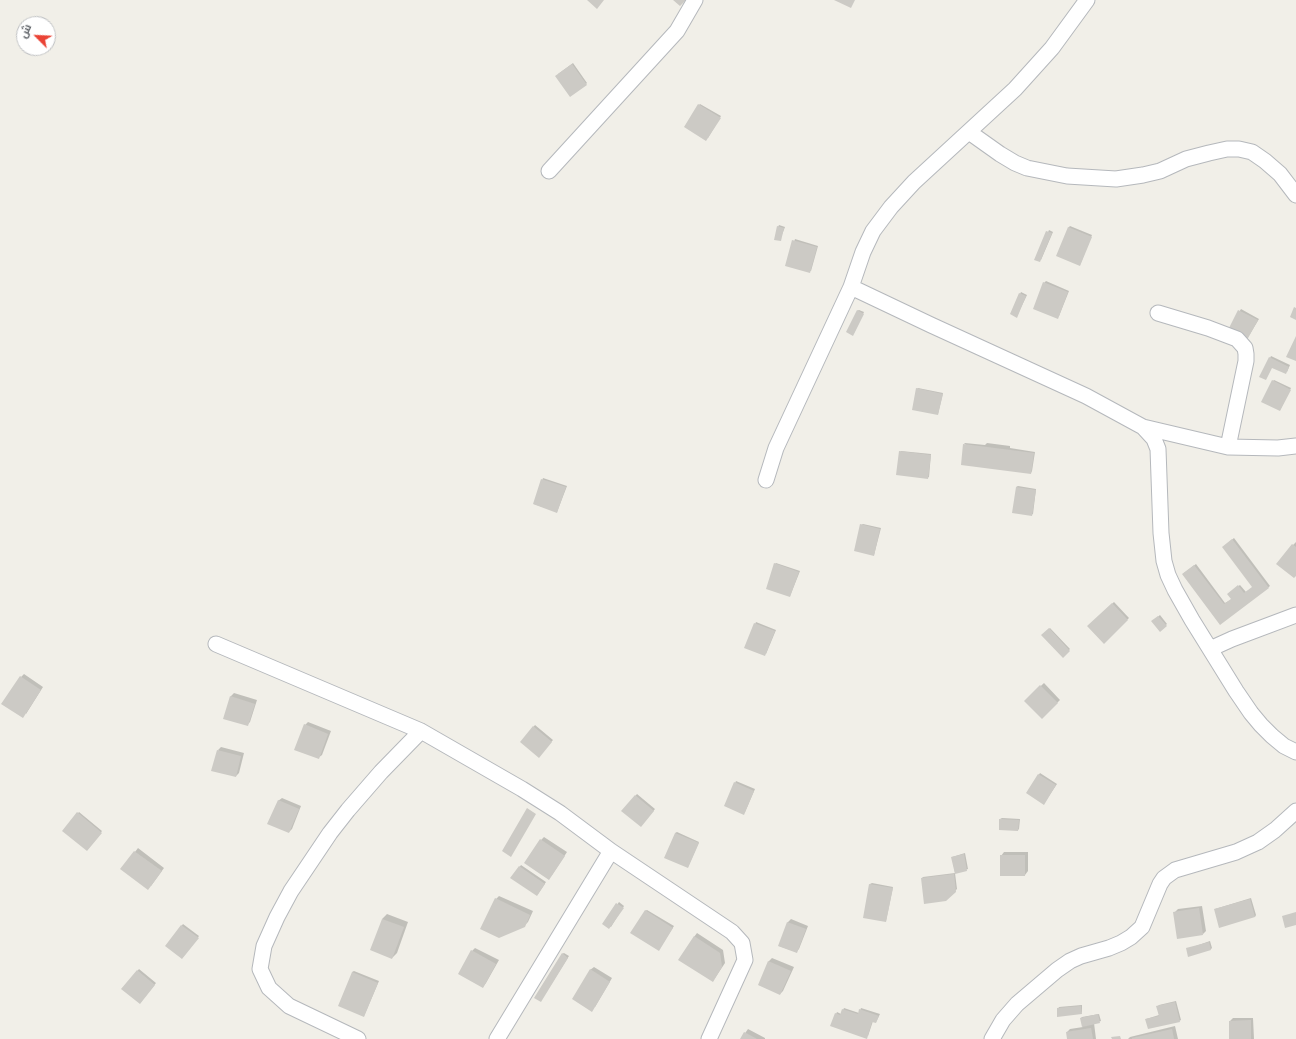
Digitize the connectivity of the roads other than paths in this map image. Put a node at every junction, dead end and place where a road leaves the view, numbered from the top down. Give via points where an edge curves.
1 (695, 0) edge
2 (1087, 0) edge
3 (969, 132) junction
4 (549, 171) dead end
5 (1296, 195) edge
6 (851, 287) junction
7 (1158, 313) dead end
8 (1143, 427) junction
9 (1172, 434) junction
10 (1228, 446) junction
11 (1296, 446) edge
12 (1158, 449) junction
13 (766, 480) dead end
14 (1296, 615) edge
15 (216, 644) dead end
16 (1210, 649) junction
17 (421, 731) junction
18 (1296, 752) edge
19 (1296, 811) edge
20 (611, 851) junction
21 (358, 1039) edge
22 (497, 1039) edge
23 (709, 1039) edge
24 (992, 1039) edge

1 - 4 street via 677,31
2 - 3 street via 1052,48 1015,89
3 - 5 street via 1000,154 1027,168 1067,176 1116,179 1160,171 1186,159 1238,148 1252,152 1265,161 1280,174
3 - 6 street via 914,182 891,207 873,231
6 - 8 street via 1086,396
6 - 13 street via 776,448
7 - 10 street via 1237,339 1245,348 1246,361
8 - 9 street
8 - 12 street via 1154,438
9 - 10 street
9 - 12 street
10 - 11 street
12 - 16 street via 1164,561 1175,590
14 - 16 street
15 - 17 street
16 - 18 street via 1261,725 1284,746
17 - 20 street via 535,797
17 - 21 street via 381,772 330,833 291,891 264,946 260,969 269,988 289,1006
19 - 24 street via 1258,842 1236,852 1175,870 1164,878 1142,927 1121,943 1070,961 1057,970 1017,1004 1003,1020
20 - 22 street
20 - 23 street via 732,932 742,943 745,960

